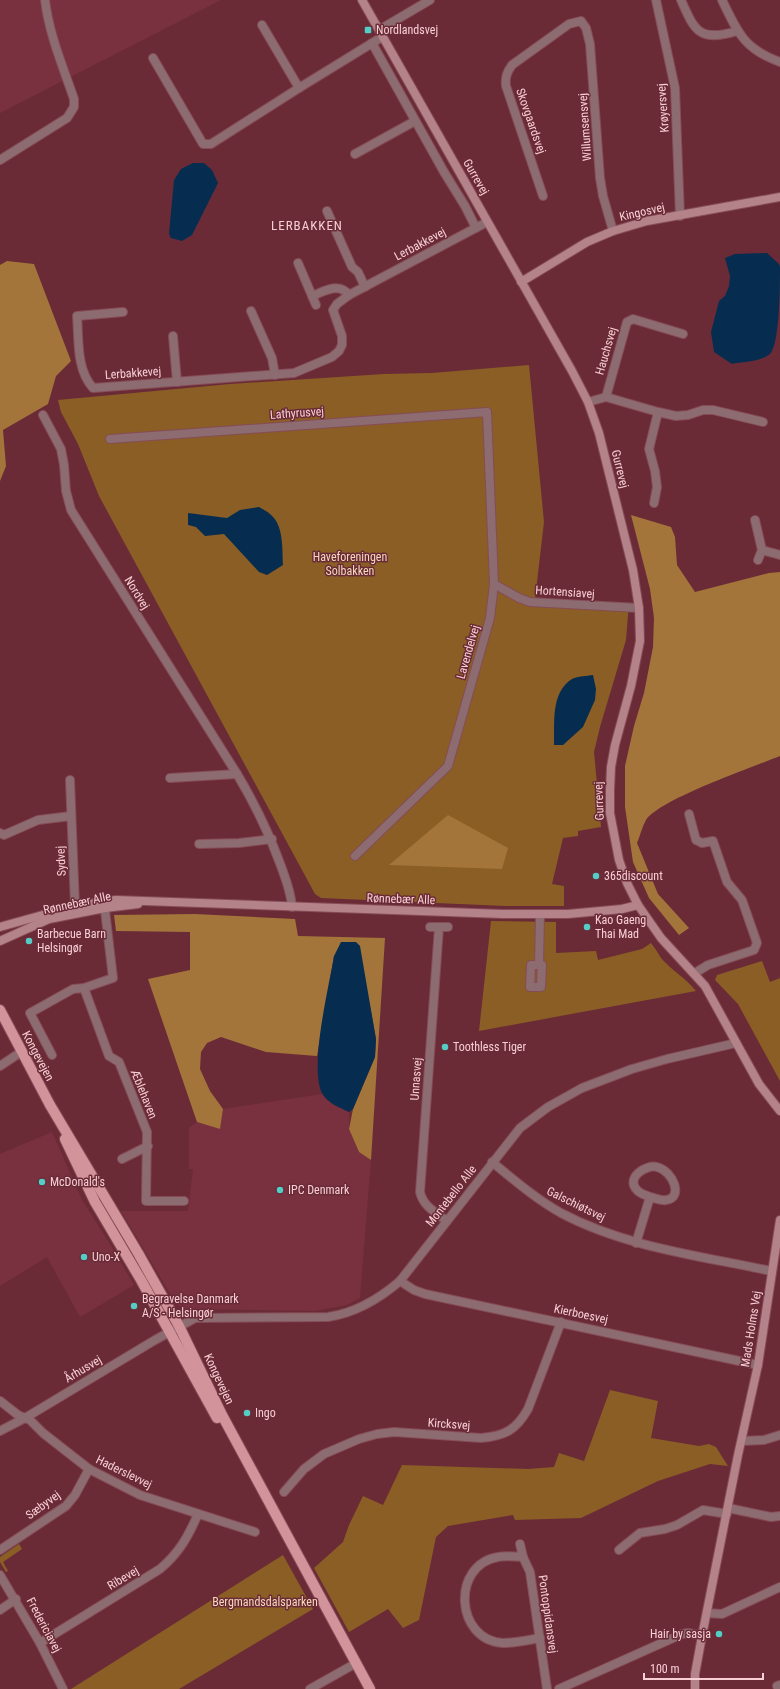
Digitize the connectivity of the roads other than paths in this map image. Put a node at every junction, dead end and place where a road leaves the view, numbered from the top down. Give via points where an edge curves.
1 (45, 0) edge
2 (362, 0) edge
3 (430, 0) edge
4 (656, 0) edge
5 (681, 0) edge
6 (722, 0) edge
7 (581, 21) joint
8 (262, 25) dead end
9 (737, 31) junction
10 (380, 34) junction
11 (372, 43) junction
12 (154, 58) dead end
13 (780, 62) edge
14 (299, 88) junction
15 (415, 121) junction
16 (355, 154) dead end
17 (0, 160) edge
18 (543, 196) dead end
19 (780, 197) edge
20 (327, 211) dead end
21 (680, 216) junction
22 (487, 222) junction
23 (476, 228) junction
24 (613, 231) junction
25 (298, 263) dead end
26 (521, 282) junction
27 (364, 287) junction
28 (349, 295) junction
29 (312, 296) junction
30 (316, 305) dead end
31 (252, 311) dead end
32 (123, 312) dead end
33 (683, 334) dead end
34 (173, 336) dead end
35 (275, 375) junction
36 (177, 382) junction
37 (606, 397) junction
38 (588, 402) junction
39 (487, 412) joint
40 (658, 412) junction
41 (43, 415) dead end
42 (763, 422) dead end
43 (110, 439) dead end
44 (654, 503) dead end
45 (755, 520) dead end
46 (762, 550) junction
47 (780, 555) edge
48 (758, 560) dead end
49 (494, 584) junction
50 (639, 608) junction
51 (237, 774) junction
52 (170, 778) dead end
53 (70, 780) dead end
54 (689, 814) dead end
55 (71, 816) junction
56 (0, 833) edge
57 (272, 839) junction
58 (199, 844) dead end
59 (355, 856) dead end
60 (105, 904) junction
61 (638, 905) junction
62 (75, 906) junction
63 (292, 907) junction
64 (47, 912) junction
65 (540, 915) junction
66 (0, 927) edge
67 (430, 927) dead end
68 (439, 927) junction
69 (448, 927) dead end
70 (0, 934) edge
71 (0, 941) edge
72 (539, 965) dead end
73 (695, 973) junction
74 (84, 988) junction
75 (1, 1015) edge
76 (736, 1043) junction
77 (22, 1052) junction
78 (52, 1055) dead end
79 (0, 1066) edge
80 (50, 1105) junction
81 (780, 1111) edge
82 (148, 1146) junction
83 (122, 1159) dead end
84 (492, 1162) junction
85 (650, 1197) junction
86 (184, 1201) dead end
87 (446, 1220) junction
88 (780, 1220) edge
89 (636, 1243) junction
90 (772, 1271) junction
91 (400, 1281) junction
92 (561, 1322) junction
93 (179, 1326) junction
94 (169, 1332) junction
95 (758, 1365) junction
96 (0, 1401) edge
97 (25, 1418) junction
98 (0, 1431) edge
99 (780, 1435) edge
100 (742, 1441) junction
101 (89, 1469) junction
102 (284, 1492) dead end
103 (728, 1511) junction
104 (198, 1514) junction
105 (780, 1516) edge
106 (255, 1532) dead end
107 (520, 1544) dead end
108 (0, 1550) edge
109 (619, 1550) dead end
110 (523, 1556) junction
111 (0, 1574) edge
112 (780, 1587) edge
113 (16, 1599) junction
114 (0, 1610) edge
115 (707, 1613) junction
116 (702, 1636) junction
117 (540, 1638) junction
118 (40, 1643) junction
119 (354, 1665) junction
120 (63, 1689) edge
121 (310, 1689) edge
122 (364, 1689) edge
123 (370, 1689) edge
124 (547, 1689) edge
125 (559, 1689) edge
126 (695, 1689) edge

1 - 17 street via 46,13 74,99 74,107 67,118
2 - 10 street, Gurrevej
3 - 10 street
4 - 21 street, Krøyersvej via 675,88
5 - 9 street via 691,23 698,31 716,36
6 - 9 street
7 - 18 street, Skovgaardsvej via 569,24 512,65 505,78
7 - 24 street, Willumsensvej via 586,28 590,44 600,178
8 - 14 street
9 - 13 street via 750,46
10 - 11 street
10 - 22 street, Gurrevej
11 - 14 street
11 - 15 street, Gurrevej
12 - 14 street via 203,144 211,144
15 - 16 street
15 - 23 street, Gurrevej
19 - 21 street, Kingosvej
20 - 27 street via 352,267 358,272
21 - 24 street, Kingosvej via 647,221
22 - 23 street, Lerbakkevej
22 - 26 street, Gurrevej
23 - 27 street, Lerbakkevej
24 - 26 street, Kingosvej via 587,242
25 - 29 street
26 - 38 street, Gurrevej
27 - 28 street, Lerbakkevej
28 - 29 street via 344,289 330,288
28 - 35 street, Lerbakkevej via 336,304 333,310 342,336 339,351 332,357 294,373
29 - 30 street
31 - 35 street via 272,358
32 - 36 street, Lerbakkevej via 77,316 82,370 86,380 93,388
33 - 37 street, Hauchsvej via 633,319 627,322
34 - 36 street, Lerbakkevej
35 - 36 street, Lerbakkevej
37 - 38 street
37 - 40 street
38 - 50 street, Gurrevej via 599,433 633,570
39 - 43 street, Lathyrusvej
39 - 49 street, Lavendelvej
40 - 42 street via 676,416 713,410
40 - 44 street via 649,449 657,487
41 - 51 street, Nordvej via 61,450 70,510
45 - 46 street
46 - 47 street
46 - 48 street
49 - 50 street, Hortensiavej via 530,602
49 - 59 street, Lavendelvej via 490,618 448,766
50 - 61 street, Gurrevej via 640,641 615,745 610,790 612,828 619,860
51 - 52 street
51 - 57 street, Nordvej
53 - 55 street, Sydvej
54 - 73 street via 696,840 702,843 713,841 727,882 742,900 757,943 754,950 708,965
55 - 56 street via 38,820 4,835
55 - 62 street, Sydvej
57 - 58 street
57 - 63 street, Nordvej via 291,894
60 - 62 street, Rønnebær Alle
60 - 63 street, Rønnebær Alle via 123,900
60 - 71 street, Rønnebær Alle via 49,919
60 - 74 street via 113,978
61 - 65 street, Rønnebær Alle via 604,911
61 - 73 street, Gurrevej via 661,938
62 - 64 street, Rønnebær Alle
63 - 65 street, Rønnebær Alle
64 - 66 street, Rønnebær Alle
64 - 70 street
65 - 72 street
67 - 68 street
68 - 69 street
68 - 87 street, Unnasvej via 420,1192 426,1206
73 - 76 street, Gurrevej via 714,1000
74 - 78 street via 73,989 30,1013
74 - 82 street, Æblehaven via 108,1056 118,1062 147,1132
75 - 77 main road, Kongevejen
76 - 81 street, Gurrevej via 759,1084
76 - 84 street, Montebello Alle via 667,1058 582,1088 548,1107 520,1128
77 - 79 street
77 - 80 main road, Kongevejen
80 - 93 main road, Kongevejen
80 - 94 main road, Kongevejen via 95,1202
82 - 83 street
82 - 86 street, Æblehaven via 146,1201
84 - 87 street, Montebello Alle
84 - 89 street, Galschiøtsvej via 532,1195 561,1213
85 - 85 street via 664,1201 674,1195 675,1189 670,1175 657,1167 643,1169 634,1180 637,1192
85 - 89 street
87 - 91 street, Montebello Alle
88 - 90 street, Mads Holms Vej
89 - 90 street, Galschiøtsvej
90 - 95 street, Mads Holms Vej
91 - 92 street, Kierboesvej via 425,1294
91 - 93 street, Montebello Alle via 387,1292 355,1310 340,1315 281,1318 197,1317
92 - 95 street, Kierboesvej
92 - 102 street, Kircksvej via 528,1409 512,1430 493,1437 481,1438 394,1432 359,1439 324,1454 304,1469
93 - 94 street, Århusvej
93 - 119 main road, Kongevejen via 222,1415
94 - 97 street, Århusvej
94 - 119 main road, Kongevejen
95 - 100 street, Mads Holms Vej
96 - 97 street, Haderslevvej
97 - 98 street, Århusvej
97 - 101 street, Haderslevvej
99 - 100 street via 764,1440
100 - 103 street, Mads Holms Vej
101 - 104 street, Haderslevvej via 140,1495
101 - 108 street, Sæbyvej via 66,1506
103 - 105 street
103 - 109 street via 703,1510 677,1524 640,1533
103 - 115 street, Mads Holms Vej
104 - 106 street, Haderslevvej
104 - 118 street, Ribevej via 183,1545 173,1559 160,1570
107 - 110 street, Pontoppidansvej
110 - 117 street, Pontoppidansvej via 530,1572
110 - 117 street via 498,1557 478,1567 466,1586 465,1609 475,1628 492,1640 503,1643
111 - 113 street, Fredericiavej
112 - 115 street via 722,1614
113 - 114 street
113 - 118 street, Fredericiavej
115 - 116 street, Mads Holms Vej
116 - 125 street via 682,1634
116 - 126 street, Mads Holms Vej
117 - 124 street, Pontoppidansvej
118 - 120 street, Fredericiavej
119 - 121 street
119 - 122 main road, Kongevejen
119 - 123 main road, Kongevejen

